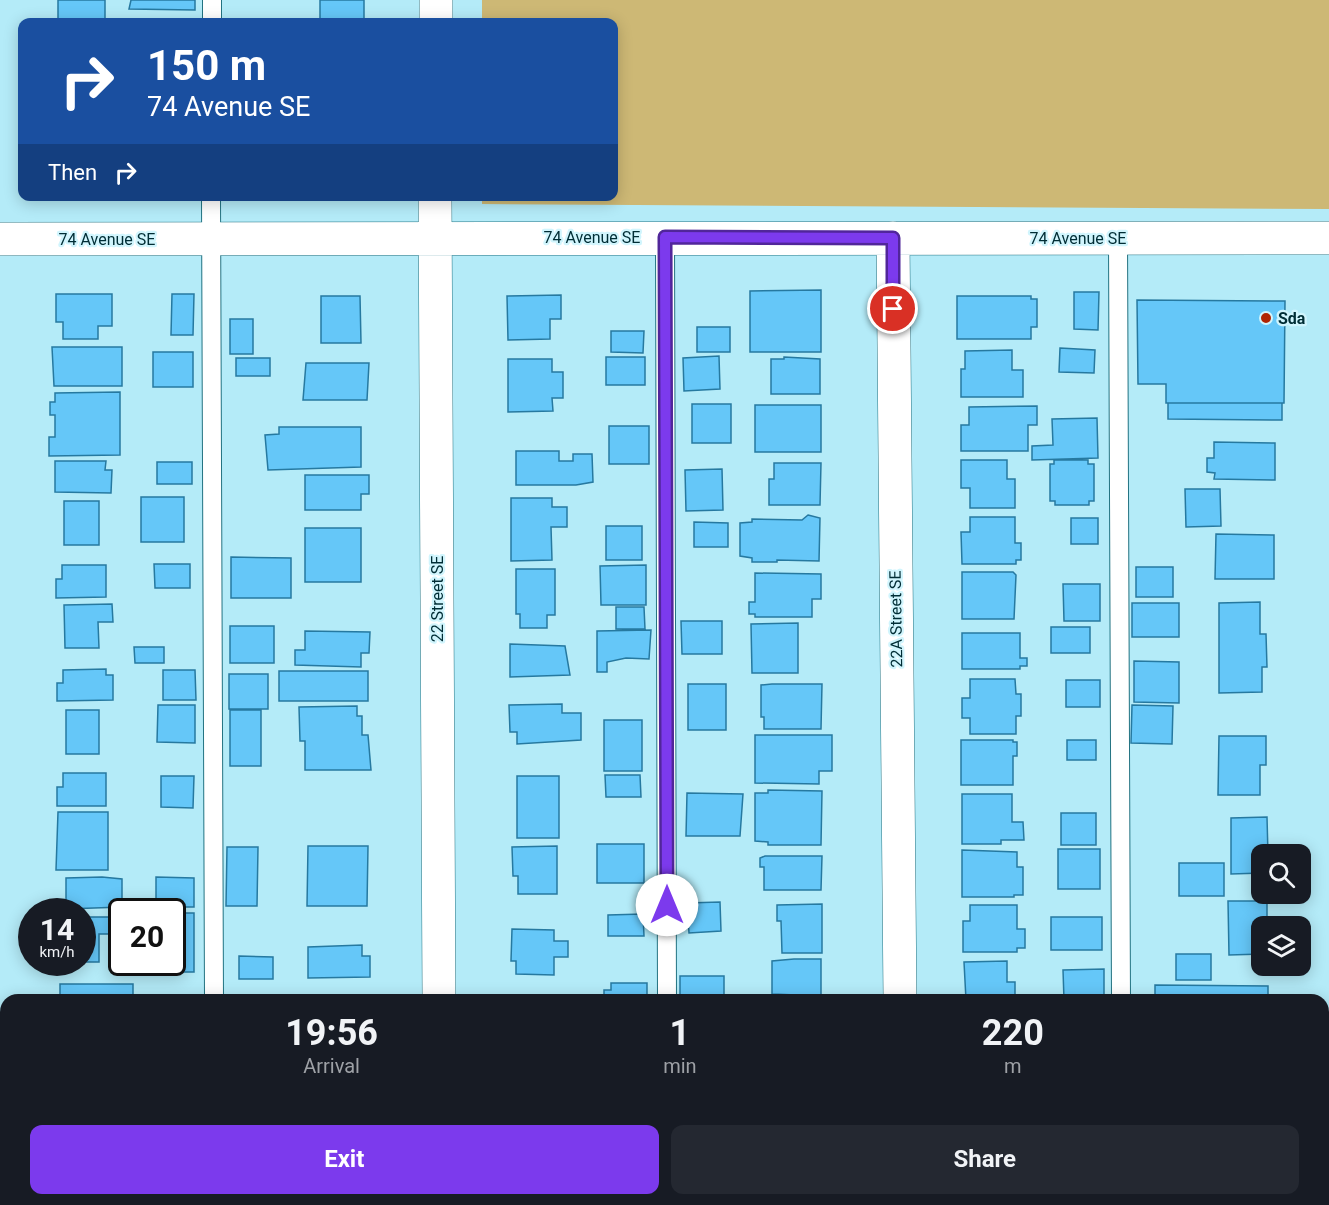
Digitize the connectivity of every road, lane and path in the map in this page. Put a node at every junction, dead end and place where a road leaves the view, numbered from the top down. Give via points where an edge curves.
1 (212, 0) edge
2 (436, 0) edge
3 (212, 18) edge
4 (436, 18) edge
5 (211, 201) edge
6 (435, 201) edge
7 (435, 237) junction
8 (665, 237) junction
9 (893, 238) junction
10 (1118, 238) junction
11 (1329, 238) edge
12 (0, 240) edge
13 (211, 240) junction
14 (214, 994) edge
15 (439, 994) edge
16 (667, 994) edge
17 (900, 994) edge
18 (1121, 994) edge

1 - 3 lane
2 - 4 street
5 - 13 lane
6 - 7 street, 22 Street SE
7 - 8 street, 74 Avenue SE
7 - 13 street, 74 Avenue SE
7 - 15 street, 22 Street SE
8 - 9 street, 74 Avenue SE
8 - 16 lane
9 - 10 street, 74 Avenue SE
9 - 17 street, 22A Street SE
10 - 11 street, 74 Avenue SE
10 - 18 lane
12 - 13 street, 74 Avenue SE
13 - 14 lane

